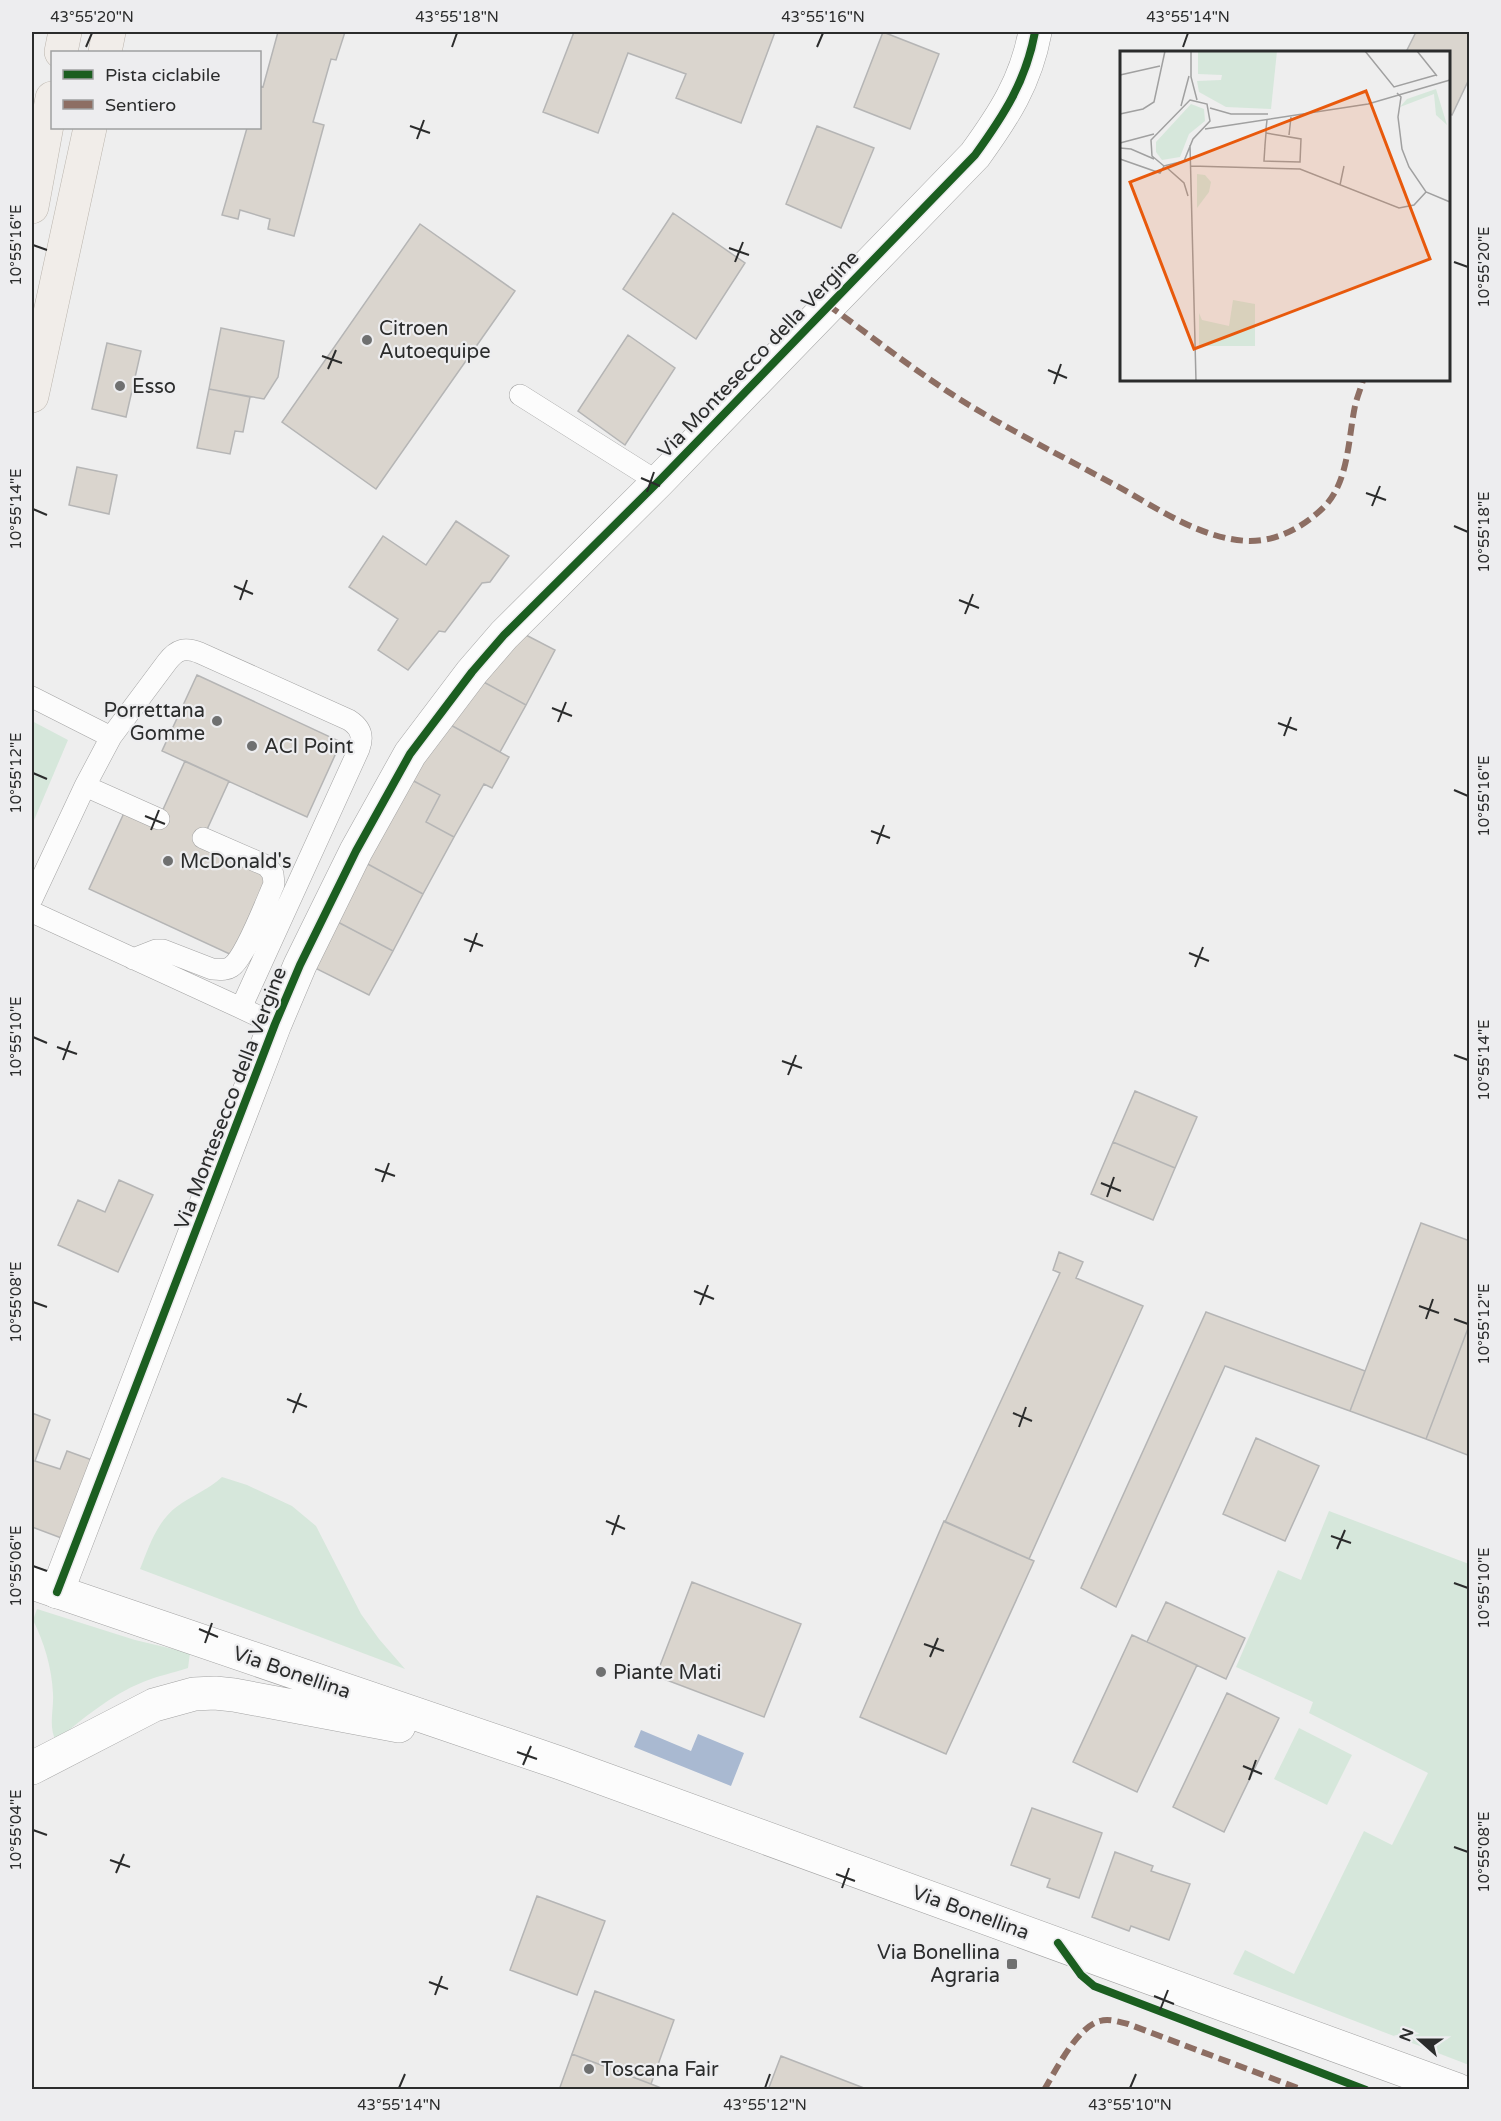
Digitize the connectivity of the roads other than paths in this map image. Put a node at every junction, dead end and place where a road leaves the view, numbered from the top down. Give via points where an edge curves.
1 (65, 32) edge
2 (109, 32) edge
3 (1035, 32) edge
4 (61, 51) edge
5 (105, 51) edge
6 (51, 103) edge
7 (90, 129) edge
8 (32, 207) edge
9 (520, 395) dead end
10 (32, 396) edge
11 (658, 482) junction
12 (32, 697) edge
13 (111, 736) junction
14 (85, 786) junction
15 (159, 819) dead end
16 (203, 838) dead end
17 (32, 899) edge
18 (32, 912) edge
19 (133, 959) junction
20 (241, 1008) junction
21 (275, 1024) junction
22 (44, 1588) edge
23 (484, 1737) junction
24 (32, 1768) edge
25 (1458, 2090) edge

1 - 4 main road
2 - 5 main road
3 - 11 main road, Via Montesecco della Vergine via 1014,98 975,155
6 - 8 main road
7 - 10 main road
9 - 11 lane
11 - 21 main road, Via Montesecco della Vergine via 504,635 411,754 341,880
12 - 13 lane
13 - 14 lane
13 - 20 lane via 171,657 184,649 349,720 359,729 359,749
14 - 15 lane
14 - 17 lane
16 - 19 lane via 267,866 273,874 274,884 241,955 232,966 220,970 163,950
18 - 19 lane
19 - 20 lane
20 - 21 lane
21 - 22 main road, Via Montesecco della Vergine
22 - 23 main road, Via Bonellina
23 - 24 main road, Via Bonellina via 406,1727 234,1695 194,1694 154,1705
23 - 25 main road, Via Bonellina

